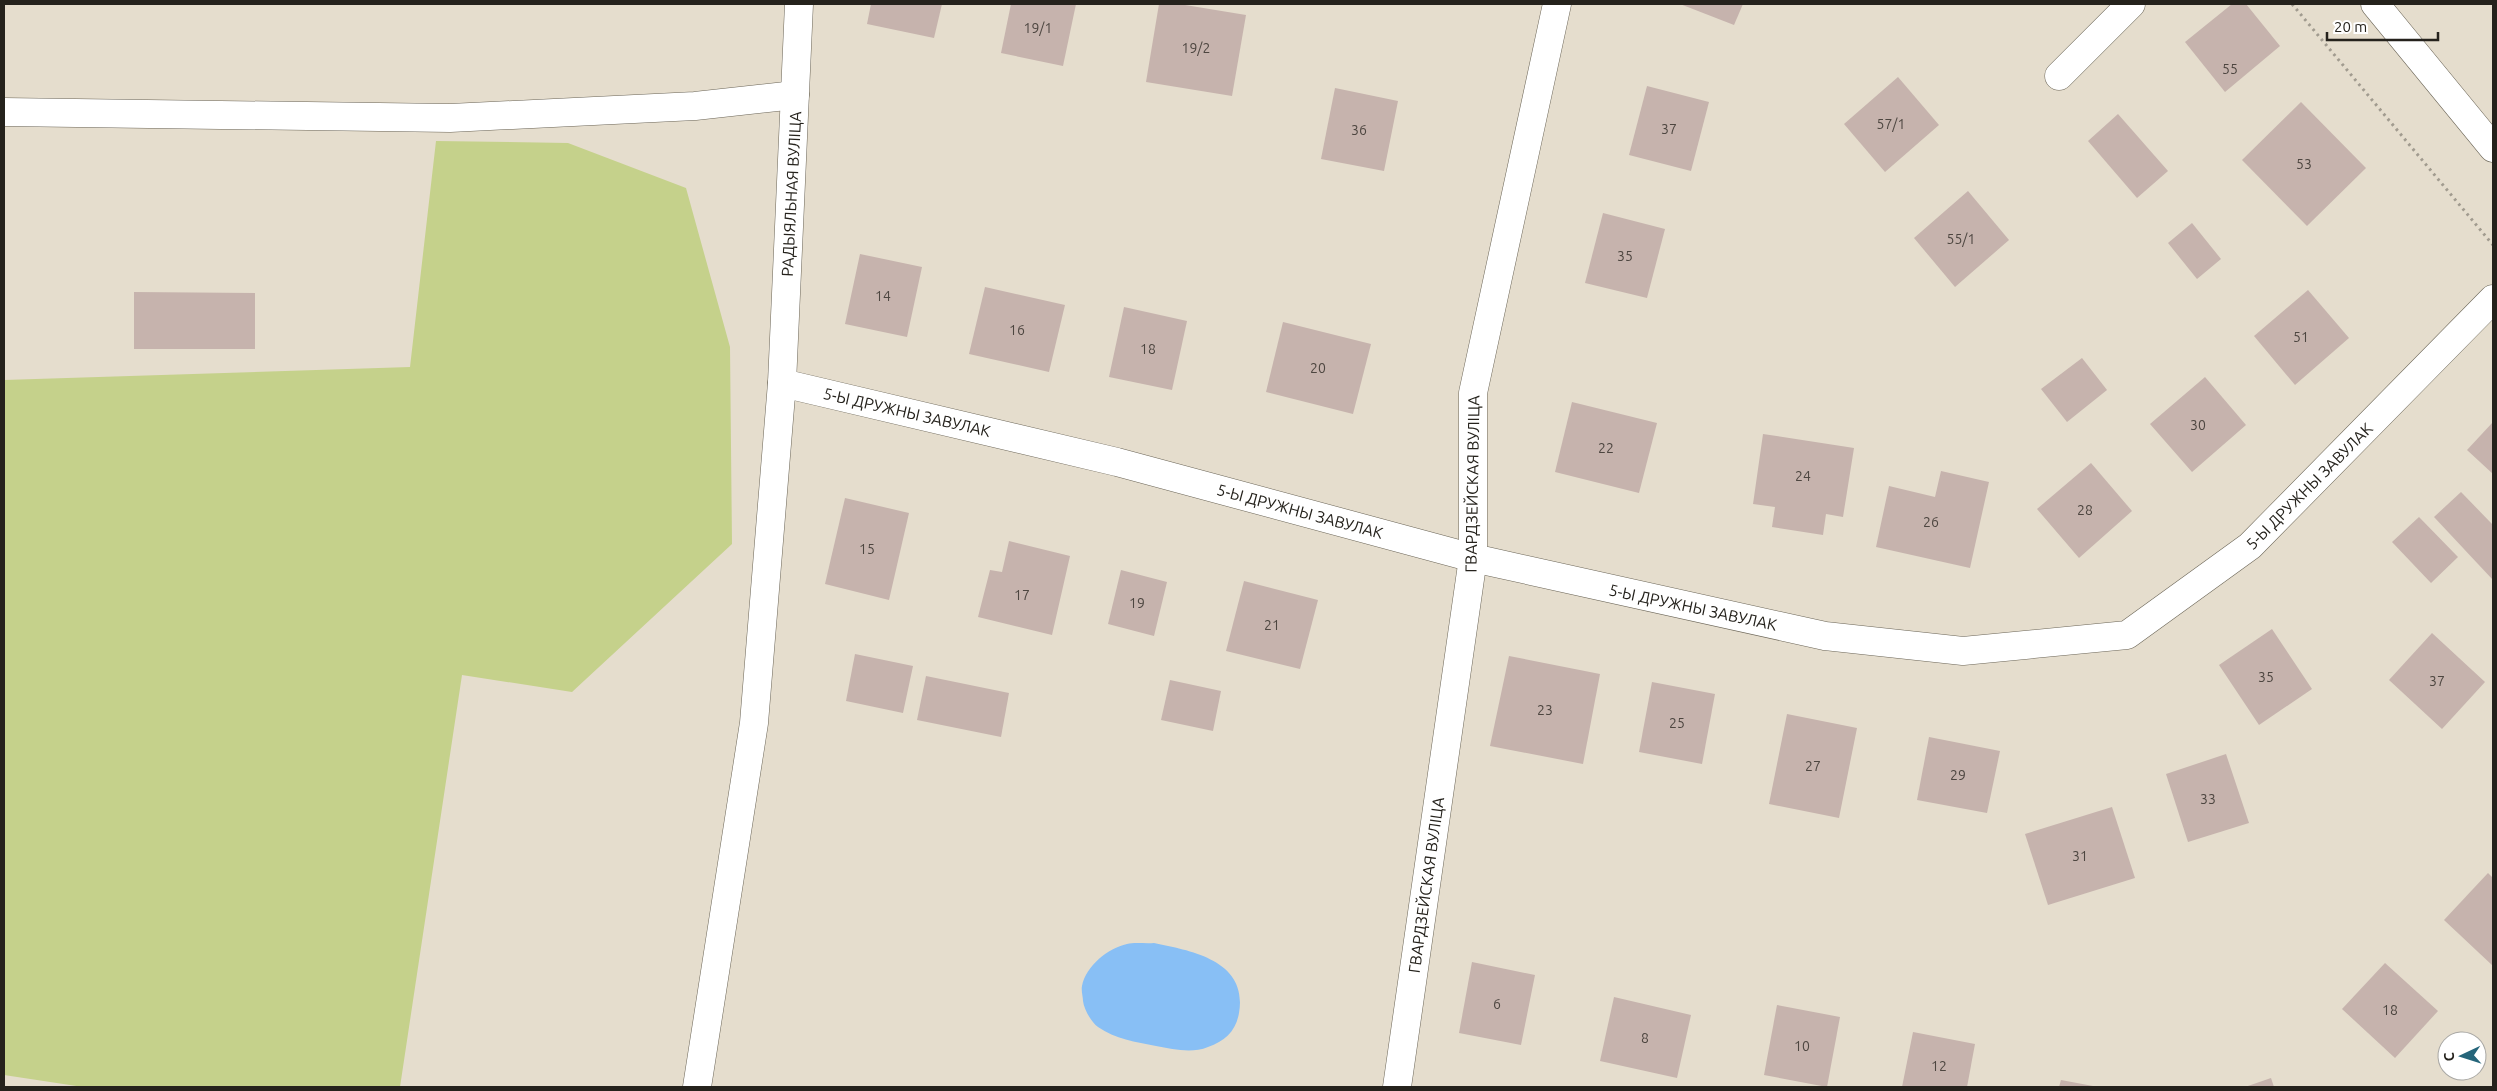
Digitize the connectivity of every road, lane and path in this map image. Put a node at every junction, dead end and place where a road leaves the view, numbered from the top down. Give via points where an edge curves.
1 (798, 4) edge
2 (1557, 4) edge
3 (2131, 4) edge
4 (2292, 4) edge
5 (2375, 4) edge
6 (2059, 76) dead end
7 (795, 95) junction
8 (4, 112) edge
9 (2493, 148) edge
10 (2493, 246) edge
11 (2493, 298) edge
12 (782, 383) junction
13 (1473, 558) junction
14 (1405, 1085) edge
15 (696, 1087) edge

1 - 7 street, РАДЫЯЛЬНАЯ ВУЛІЦА
2 - 13 street, ГВАРДЗЕЙСКАЯ ВУЛІЦА via 1474,394
3 - 6 street
4 - 10 path
5 - 9 street
7 - 8 street via 695,106 450,118
7 - 12 street, РАДЫЯЛЬНАЯ ВУЛІЦА
11 - 13 street, 5-Ы ДРУЖНЫ ЗАВУЛАК via 2250,546 2127,635 1963,651 1825,636
12 - 13 street, 5-Ы ДРУЖНЫ ЗАВУЛАК via 1117,462
12 - 15 street, РАДЫЯЛЬНАЯ ВУЛІЦА via 754,722
13 - 14 street, ГВАРДЗЕЙСКАЯ ВУЛІЦА

